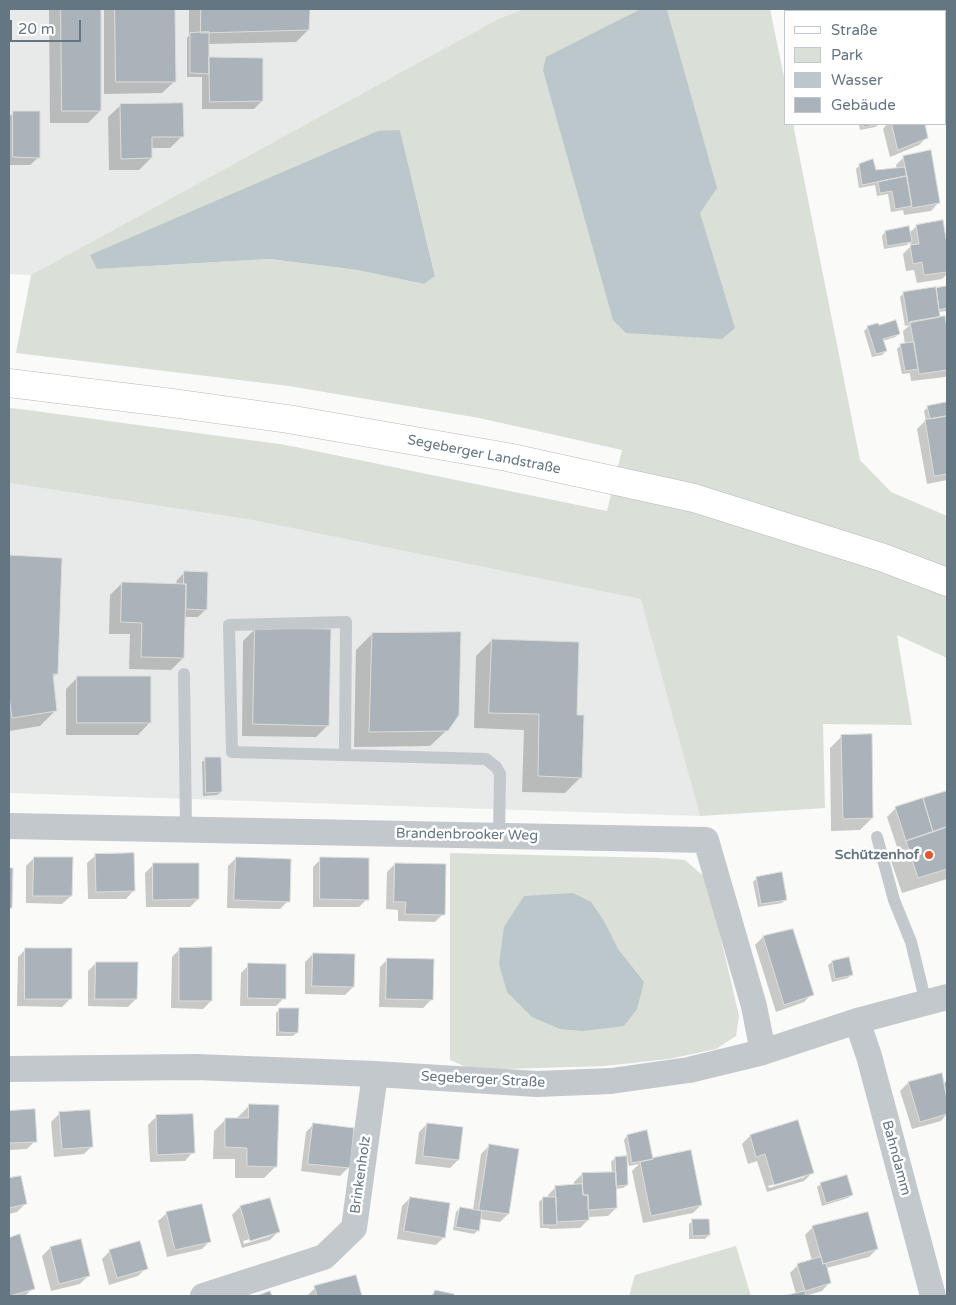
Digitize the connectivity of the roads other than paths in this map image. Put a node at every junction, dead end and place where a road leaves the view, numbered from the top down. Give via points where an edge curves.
1 (9, 384) edge
2 (947, 582) edge
3 (184, 674) dead end
4 (345, 755) junction
5 (9, 826) edge
6 (186, 830) junction
7 (499, 836) junction
8 (877, 837) dead end
9 (936, 1000) edge
10 (857, 1021) junction
11 (763, 1052) junction
12 (9, 1069) edge
13 (375, 1074) junction
14 (203, 1296) edge
15 (933, 1296) edge

1 - 2 main road, Segeberger Landstraße via 288,419 507,457 694,498 881,557
3 - 6 lane
4 - 4 lane via 232,752 230,625 346,622
4 - 7 lane via 486,759 500,774
5 - 6 street, Brandenbrooker Weg
6 - 7 street, Brandenbrooker Weg
7 - 11 street, Brandenbrooker Weg via 706,840 754,1006
8 - 9 lane via 894,900
9 - 10 street, Segeberger Straße
10 - 11 street, Segeberger Straße
10 - 15 street, Bahndamm
11 - 13 street, Segeberger Straße via 689,1070 611,1082 536,1084
12 - 13 street, Segeberger Straße via 196,1067
13 - 14 street, Brinkenholz via 354,1228 324,1257

